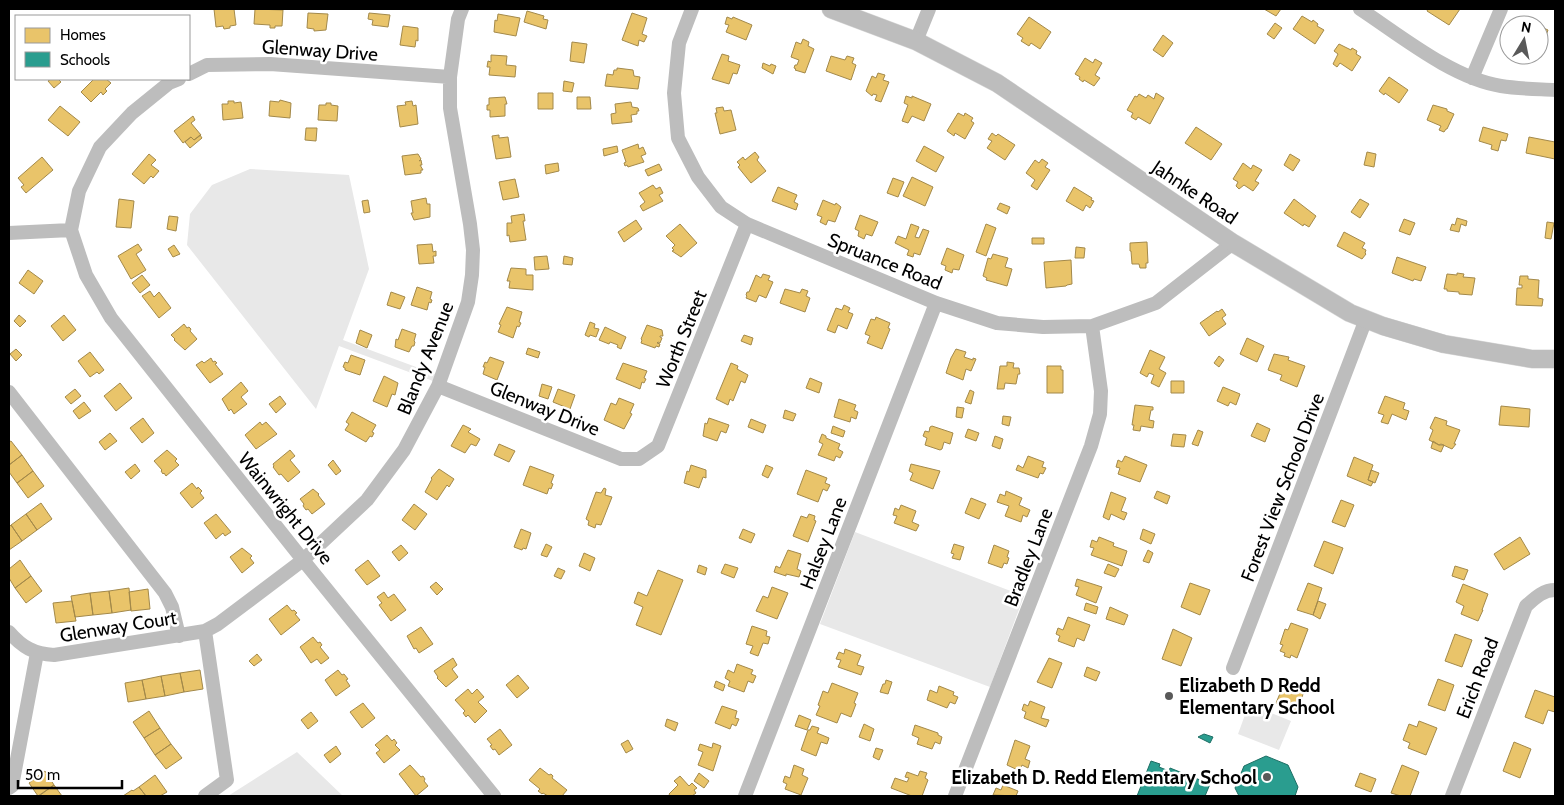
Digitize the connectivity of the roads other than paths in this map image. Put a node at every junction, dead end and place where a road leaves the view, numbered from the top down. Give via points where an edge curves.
1 (462, 9) edge
2 (692, 9) edge
3 (831, 9) edge
4 (929, 9) edge
5 (1360, 9) edge
6 (1501, 9) edge
7 (916, 40) junction
8 (190, 74) edge
9 (450, 78) junction
10 (1472, 78) junction
11 (176, 80) edge
12 (1555, 90) edge
13 (747, 224) junction
14 (71, 230) junction
15 (9, 234) edge
16 (1233, 243) junction
17 (936, 303) junction
18 (1366, 319) junction
19 (1092, 326) junction
20 (1555, 359) edge
21 (438, 386) junction
22 (9, 392) edge
23 (639, 459) joint
24 (303, 560) junction
25 (1555, 590) edge
26 (205, 631) junction
27 (9, 632) edge
28 (179, 636) junction
29 (37, 653) junction
30 (1232, 668) dead end
31 (9, 788) edge
32 (205, 796) edge
33 (494, 796) edge
34 (745, 796) edge
35 (955, 796) edge
36 (1452, 796) edge

1 - 9 street, Blandy Avenue
2 - 13 street, Spruance Road via 678,44 674,93 678,138 698,177 721,207
3 - 7 main road, Jahnke Road
4 - 7 street
5 - 10 street via 1445,66
6 - 10 street
7 - 16 main road, Jahnke Road via 997,83
8 - 9 street, Glenway Drive via 207,65 270,64
9 - 21 street, Blandy Avenue via 450,108 473,250 468,302
10 - 12 street via 1501,86
11 - 14 street via 132,113 100,147 79,191
13 - 17 street, Spruance Road
13 - 23 street, Worth Street via 658,446
14 - 15 street
14 - 24 street, Wainwright Drive via 86,275 110,318
16 - 18 main road, Jahnke Road via 1350,313
16 - 19 street, Spruance Road via 1156,303
17 - 19 street, Spruance Road via 997,323 1043,327
17 - 34 street, Halsey Lane
18 - 20 main road, Jahnke Road via 1444,344 1532,359
18 - 30 street, Forest View School Drive
19 - 35 street, Bradley Lane via 1101,391 1100,414 1091,446
21 - 23 street, Glenway Drive via 620,459
21 - 24 street, Blandy Avenue via 412,436 376,490
22 - 28 street via 165,593
24 - 26 street, Blandy Avenue
24 - 33 street, Wainwright Drive
25 - 36 street, Erich Road via 1548,590 1526,606
26 - 28 street, Glenway Court
26 - 32 street via 227,780
27 - 29 street, Glenway Court via 19,643
28 - 29 street, Glenway Court via 64,654
29 - 31 street, Glenway Court via 12,786

